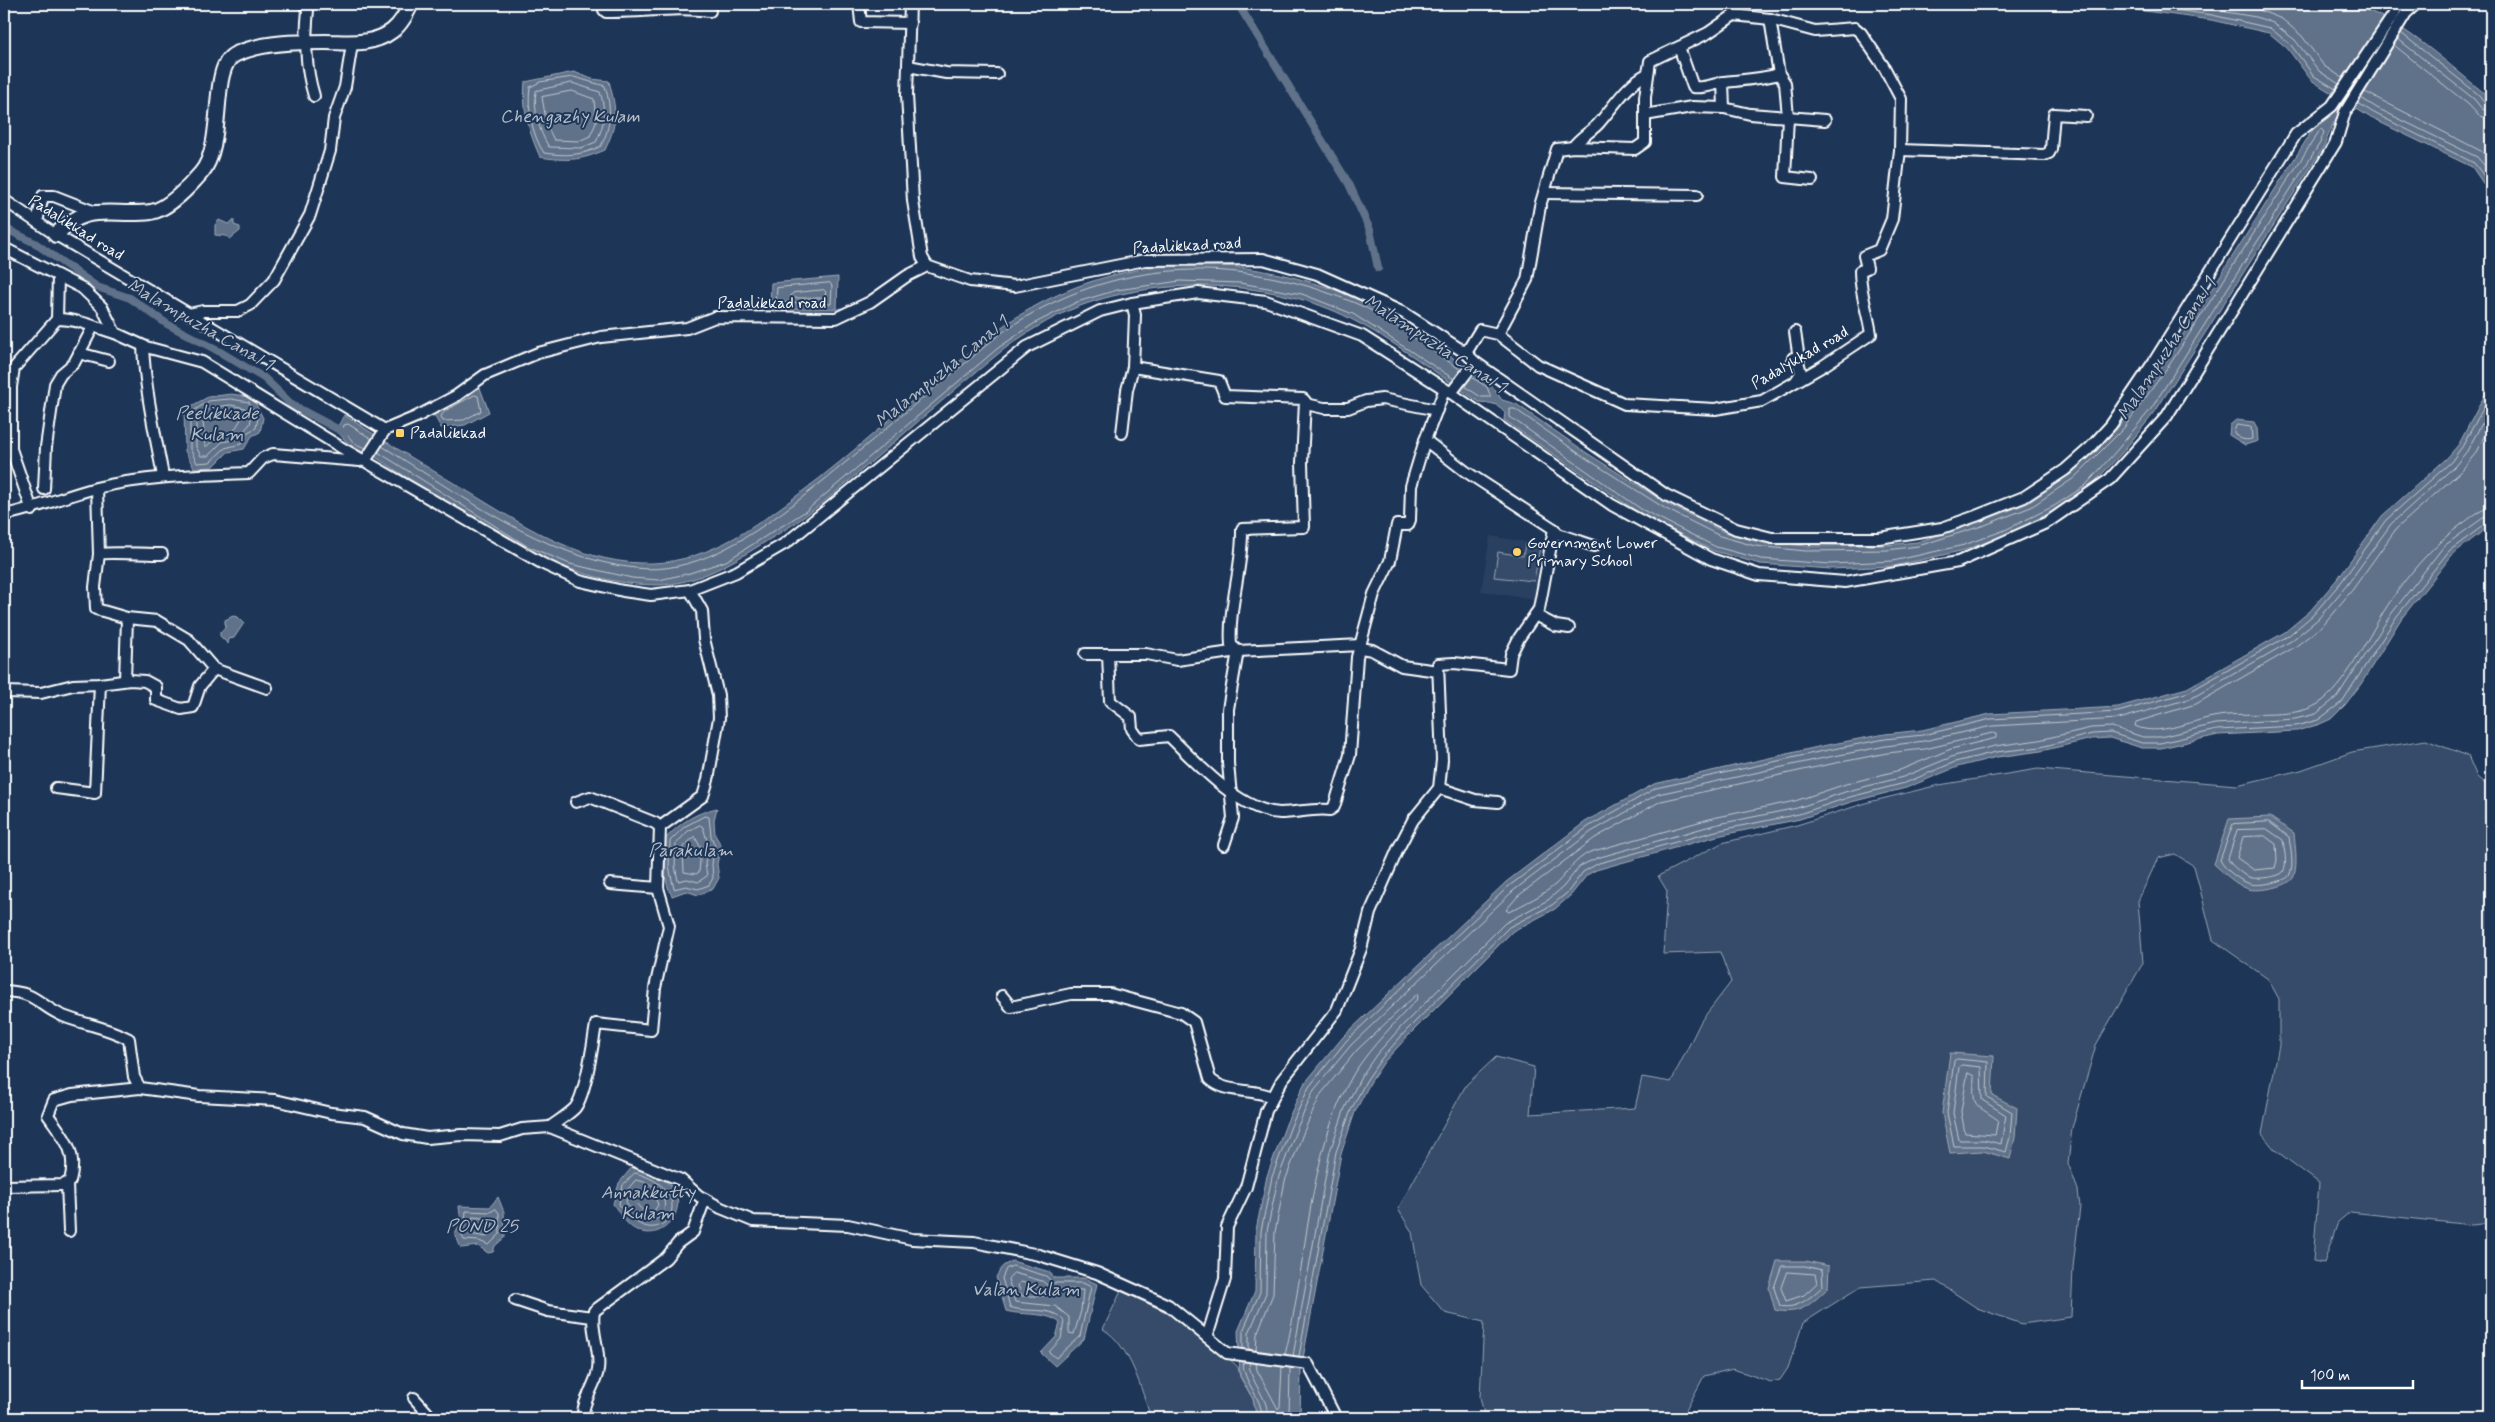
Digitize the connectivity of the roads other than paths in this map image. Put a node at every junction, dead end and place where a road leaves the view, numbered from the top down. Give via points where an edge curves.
1 (304, 4) edge
2 (411, 4) edge
3 (604, 4) edge
4 (859, 4) edge
5 (910, 4) edge
6 (2398, 4) edge
7 (2416, 4) edge
8 (710, 11) dead end
9 (1770, 19) junction
10 (910, 23) junction
11 (304, 43) junction
12 (352, 44) junction
13 (1678, 47) junction
14 (908, 66) junction
15 (1649, 69) junction
16 (997, 74) dead end
17 (1779, 74) junction
18 (1723, 82) junction
19 (314, 96) dead end
20 (1724, 108) junction
21 (1645, 115) junction
22 (2086, 116) dead end
23 (1788, 117) junction
24 (1825, 120) dead end
25 (1573, 147) junction
26 (1900, 150) junction
27 (1812, 180) dead end
28 (1544, 193) junction
29 (1698, 195) dead end
30 (4, 200) edge
31 (95, 212) junction
32 (37, 222) junction
33 (56, 235) junction
34 (4, 248) edge
35 (927, 266) junction
36 (58, 276) junction
37 (1132, 303) junction
38 (189, 314) junction
39 (57, 319) junction
40 (93, 327) junction
41 (1796, 332) dead end
42 (115, 333) junction
43 (1498, 334) junction
44 (143, 346) junction
45 (79, 353) junction
46 (1466, 353) junction
47 (109, 361) dead end
48 (1475, 362) junction
49 (1133, 367) junction
50 (1796, 381) junction
51 (1448, 392) junction
52 (1306, 404) junction
53 (1437, 410) junction
54 (384, 430) junction
55 (1122, 433) dead end
56 (1425, 440) junction
57 (365, 461) junction
58 (163, 476) junction
59 (98, 488) junction
60 (44, 489) dead end
61 (32, 510) junction
62 (4, 515) edge
63 (1554, 529) junction
64 (1594, 546) dead end
65 (99, 554) junction
66 (162, 554) dead end
67 (690, 590) junction
68 (1535, 615) junction
69 (127, 618) junction
70 (1569, 628) dead end
71 (1361, 645) junction
72 (1238, 651) junction
73 (1085, 654) dead end
74 (1108, 654) junction
75 (214, 669) junction
76 (1438, 671) junction
77 (125, 680) junction
78 (100, 684) junction
79 (267, 688) dead end
80 (4, 692) edge
81 (56, 788) dead end
82 (1439, 788) junction
83 (1232, 794) junction
84 (576, 802) dead end
85 (1498, 802) dead end
86 (660, 827) junction
87 (1224, 845) dead end
88 (610, 884) dead end
89 (658, 888) junction
90 (4, 991) edge
91 (1002, 996) dead end
92 (140, 1088) junction
93 (1272, 1097) junction
94 (550, 1127) junction
95 (67, 1184) junction
96 (4, 1186) edge
97 (705, 1199) junction
98 (69, 1231) dead end
99 (515, 1300) dead end
100 (594, 1311) junction
101 (1207, 1337) junction
102 (414, 1398) dead end
103 (432, 1418) edge
104 (583, 1418) edge
105 (1336, 1418) edge

1 - 11 street via 308,10
2 - 12 main road via 392,31 374,40
3 - 8 street via 606,12 669,8
4 - 10 street via 861,22
5 - 10 street
6 - 48 street, Padalikkad road via 2336,100 2296,134 2111,425 2066,470 2024,497 1942,528 1879,538 1772,538 1736,529 1666,495
7 - 51 street via 2406,14 2345,112 2336,142 2167,416 2110,479 2048,522 1958,562 1845,582 1759,575 1711,559 1612,505
9 - 13 street, Padalykkad road via 1734,16
9 - 17 street
9 - 26 street, Padalykkad road via 1815,31 1855,28 1861,32 1901,99
10 - 14 street
11 - 12 main road
11 - 19 street
11 - 31 main road via 261,47 227,59 220,78 216,139 209,162 165,206 152,212
12 - 38 street via 345,87 334,118 330,151 310,215 274,280 250,305 238,311
13 - 15 street, Padalykkad road via 1650,61
13 - 18 street via 1693,87
14 - 16 street via 946,73
14 - 35 street via 913,201 922,257
15 - 21 street
15 - 25 street
17 - 18 street
17 - 23 street via 1785,83
18 - 20 street
20 - 21 street via 1692,107
20 - 23 street
21 - 25 street via 1645,142 1635,149
22 - 26 street via 2054,114 2051,149 2044,155
23 - 24 street
23 - 27 street via 1785,177
25 - 28 street via 1557,150
26 - 50 street, Padalykkad road via 1892,219 1879,250 1864,256 1867,268 1860,271 1860,288 1871,334
28 - 29 street
28 - 43 street via 1527,280
30 - 32 street, Padalikkad road
31 - 32 street via 54,196 44,196
31 - 33 main road via 71,220
32 - 33 street, Padalikkad road
33 - 38 street, Padalikkad road
34 - 36 street
35 - 46 street, Padalikkad road via 970,281 1015,286 1145,260 1263,259 1318,274 1352,288 1404,313
35 - 54 street, Padalikkad road via 870,302 836,318 714,317 687,328 601,336 538,353 485,375 456,396
36 - 39 street
36 - 42 street via 82,288 102,307
37 - 49 street via 1135,315
37 - 51 street via 1198,293 1266,301 1362,336
37 - 67 street via 1100,312 1028,347 786,543 736,572
38 - 54 street, Padalikkad road
39 - 40 street via 74,319
39 - 61 street via 14,368 11,387 10,449
40 - 42 street
40 - 45 street
41 - 50 street via 1799,359 1793,358 1801,373
42 - 44 street
43 - 46 street via 1480,330
43 - 50 street, Padalykkad road via 1538,365 1626,404 1715,410 1762,400
44 - 57 street via 202,362
44 - 58 street via 145,387
45 - 47 street
45 - 60 street via 55,384
46 - 48 street, Padalikkad road
48 - 51 street
49 - 52 street via 1219,382 1225,396 1303,399
49 - 55 street via 1126,390
51 - 53 street
52 - 53 street via 1348,408 1382,399
52 - 72 street via 1302,463 1304,527 1242,529 1242,553 1230,630 1231,646
53 - 56 street
54 - 57 street
56 - 63 street via 1465,471
56 - 71 street via 1411,486 1410,520 1408,525 1398,522 1390,561 1374,594
57 - 58 street via 273,454 263,458 249,473
57 - 67 street via 455,515 580,581 651,595
58 - 59 street
59 - 61 street
59 - 65 street
61 - 62 street
63 - 64 street via 1558,534
63 - 68 street via 1539,609
65 - 66 street
65 - 69 street via 96,609
67 - 86 street via 702,611 704,639 718,695 719,718 703,796
68 - 70 street via 1556,626
68 - 76 street via 1511,654 1509,669 1454,663 1438,664
69 - 75 street via 157,621 189,640
69 - 77 street
71 - 72 street
71 - 76 street via 1361,648 1372,650 1402,666
71 - 83 street via 1357,657 1350,755 1334,806 1330,810 1279,813 1242,801
72 - 74 street via 1177,660 1146,654
72 - 83 street via 1228,709
73 - 74 street
74 - 83 street via 1110,701 1131,717 1132,729 1139,739 1169,736
75 - 77 street via 200,686 193,708 187,710 156,700 156,687 152,684
75 - 79 street
76 - 82 street via 1442,760
77 - 78 street
78 - 80 street via 73,684 41,694
78 - 81 street via 95,793
82 - 85 street via 1475,800
82 - 93 street via 1413,820 1398,849 1370,913 1361,949 1337,1010
83 - 87 street via 1232,818
84 - 86 street via 590,797
86 - 89 street
88 - 89 street
89 - 94 street via 669,926 655,988 651,1030 596,1024 583,1089 575,1107
90 - 92 street via 21,991 62,1015 109,1029 129,1039 134,1077
91 - 93 street via 1011,1007 1071,994 1110,994 1181,1013 1194,1022 1210,1080 1223,1087 1253,1090
92 - 94 street via 199,1096 275,1100 365,1117 403,1134 427,1138 500,1136 522,1129
92 - 95 street via 54,1100 48,1115 72,1149 73,1171
93 - 101 street via 1262,1121 1246,1187 1227,1226 1225,1279
94 - 97 street via 681,1180
95 - 96 street
95 - 98 street
97 - 100 street via 693,1232 666,1258
97 - 101 street via 753,1221 848,1225 912,1239 974,1242 1039,1255 1097,1273 1168,1306
99 - 100 street via 548,1311 592,1317
100 - 104 street via 592,1322 598,1370
101 - 105 street via 1227,1353 1308,1364
102 - 103 street

